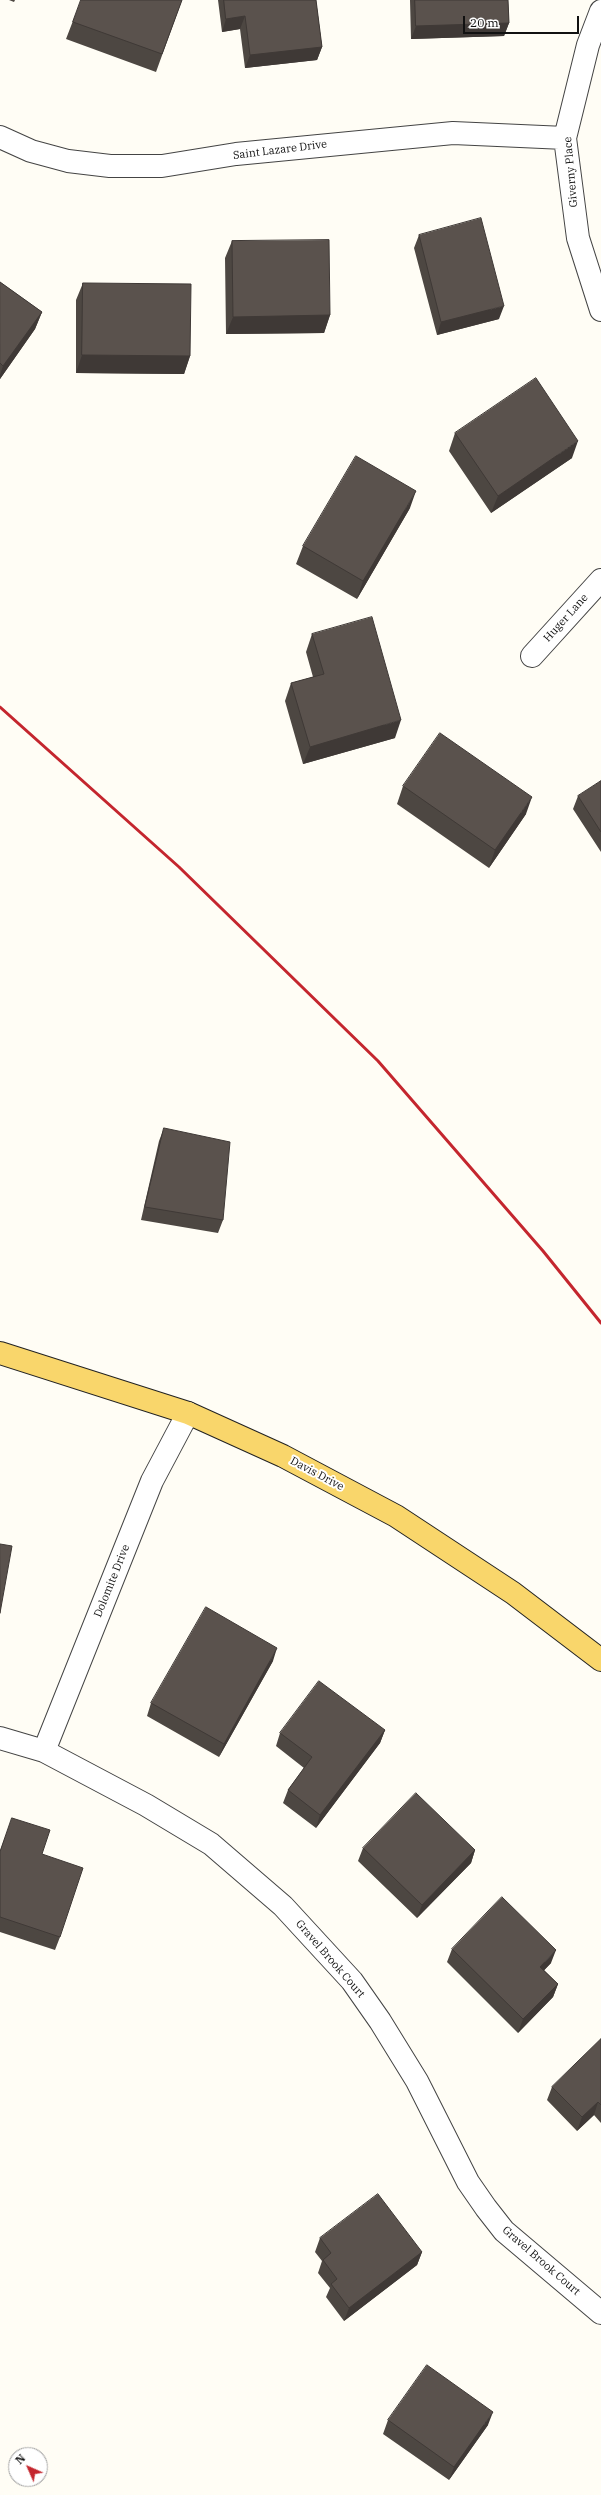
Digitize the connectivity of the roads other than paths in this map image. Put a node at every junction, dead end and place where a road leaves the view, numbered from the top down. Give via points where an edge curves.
1 (601, 11) edge
2 (0, 137) edge
3 (565, 138) junction
4 (601, 310) edge
5 (601, 580) edge
6 (532, 656) dead end
7 (0, 1353) edge
8 (188, 1413) junction
9 (601, 1660) edge
10 (0, 1738) edge
11 (44, 1752) junction
12 (601, 2313) edge

1 - 3 street, Giverny Place via 588,45
2 - 3 street, Saint Lazare Drive via 31,152 68,161 110,166 162,166 236,154 453,133
3 - 4 street, Giverny Place via 578,238
5 - 6 street, Huger Lane
7 - 8 main road, Davis Drive
8 - 9 main road, Davis Drive via 283,1456 396,1516 513,1593
8 - 11 street, Dolomite Drive via 150,1488
10 - 11 street, Gravel Brook Court
11 - 12 street, Gravel Brook Court via 139,1801 211,1844 283,1906 352,1981 380,2020 417,2081 468,2182 486,2208 504,2231

